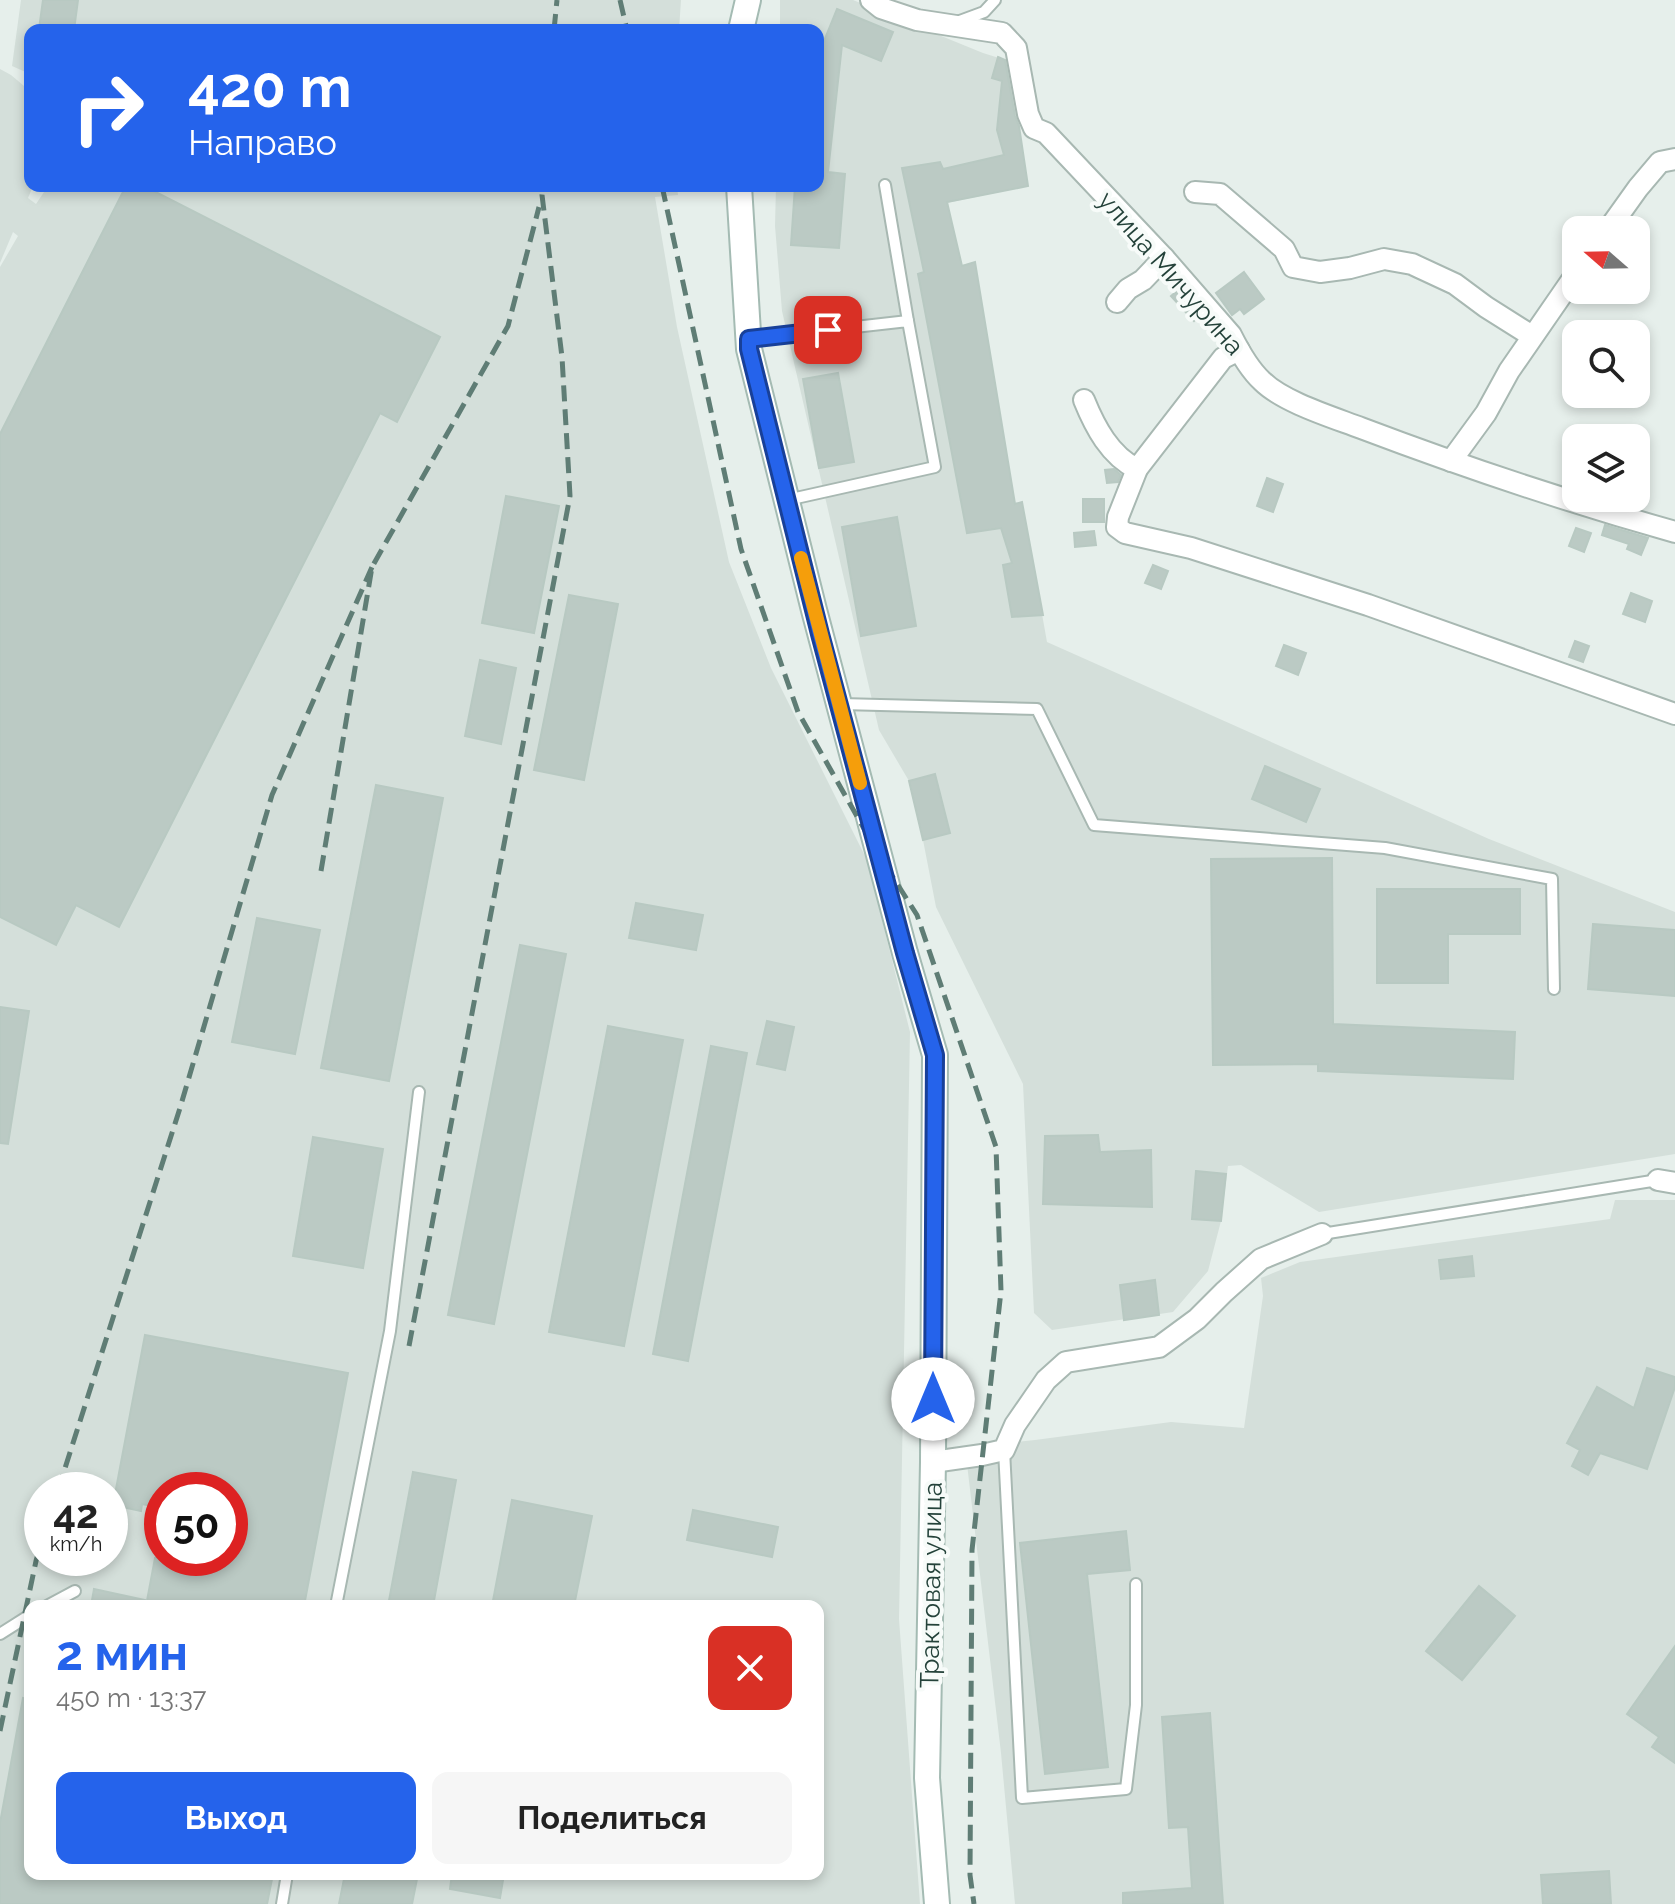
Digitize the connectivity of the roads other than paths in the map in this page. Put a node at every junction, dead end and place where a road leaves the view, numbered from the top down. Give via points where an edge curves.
1 (748, 0) edge
2 (871, 0) edge
3 (995, 0) edge
4 (742, 24) edge
5 (951, 24) junction
6 (1675, 159) edge
7 (885, 185) dead end
8 (739, 192) edge
9 (1195, 192) dead end
10 (1618, 216) edge
11 (1164, 258) junction
12 (1562, 294) edge
13 (1117, 302) dead end
14 (908, 321) junction
15 (1532, 336) junction
16 (749, 339) junction
17 (1239, 350) junction
18 (1084, 400) dead end
19 (1451, 461) junction
20 (1137, 469) junction
21 (787, 500) junction
22 (1675, 532) edge
23 (839, 704) junction
24 (1675, 714) edge
25 (1554, 989) dead end
26 (419, 1092) dead end
27 (1667, 1182) edge
28 (1322, 1234) joint
29 (1004, 1450) junction
30 (933, 1462) junction
31 (1136, 1584) dead end
32 (75, 1591) dead end
33 (58, 1600) edge
34 (337, 1600) edge
35 (24, 1619) edge
36 (0, 1634) edge
37 (286, 1880) edge
38 (282, 1904) edge
39 (937, 1904) edge

1 - 4 main road
2 - 5 street, улица Мичурина via 917,20
3 - 5 lane via 984,12
5 - 11 street, улица Мичурина via 1002,33 1016,48 1034,128 1046,133
6 - 10 street via 1660,162
7 - 14 lane
8 - 16 main road, Трактовая улица
9 - 15 street via 1220,194 1284,249 1293,267 1320,272 1384,259 1412,264 1455,284
11 - 13 street
11 - 17 street, улица Мичурина
12 - 15 street
14 - 16 lane
14 - 21 lane via 935,467
15 - 19 street
16 - 21 main road, Трактовая улица
17 - 19 street, улица Мичурина via 1262,382 1296,403
17 - 20 street via 1223,358
18 - 20 street via 1095,427 1122,462
19 - 22 street, улица Мичурина
20 - 24 street via 1118,517 1117,527 1125,533 1191,548 1368,605
21 - 23 main road, Трактовая улица
23 - 25 lane via 1037,709 1094,825 1385,848 1552,879
23 - 30 main road, Трактовая улица via 935,1055
26 - 34 lane via 390,1331
27 - 28 lane
28 - 29 street via 1261,1259 1159,1347 1066,1362 1046,1380
29 - 30 street
29 - 31 lane via 1022,1798 1126,1789 1136,1705
30 - 39 main road, Трактовая улица via 927,1778
32 - 33 lane
35 - 36 lane
37 - 38 lane

